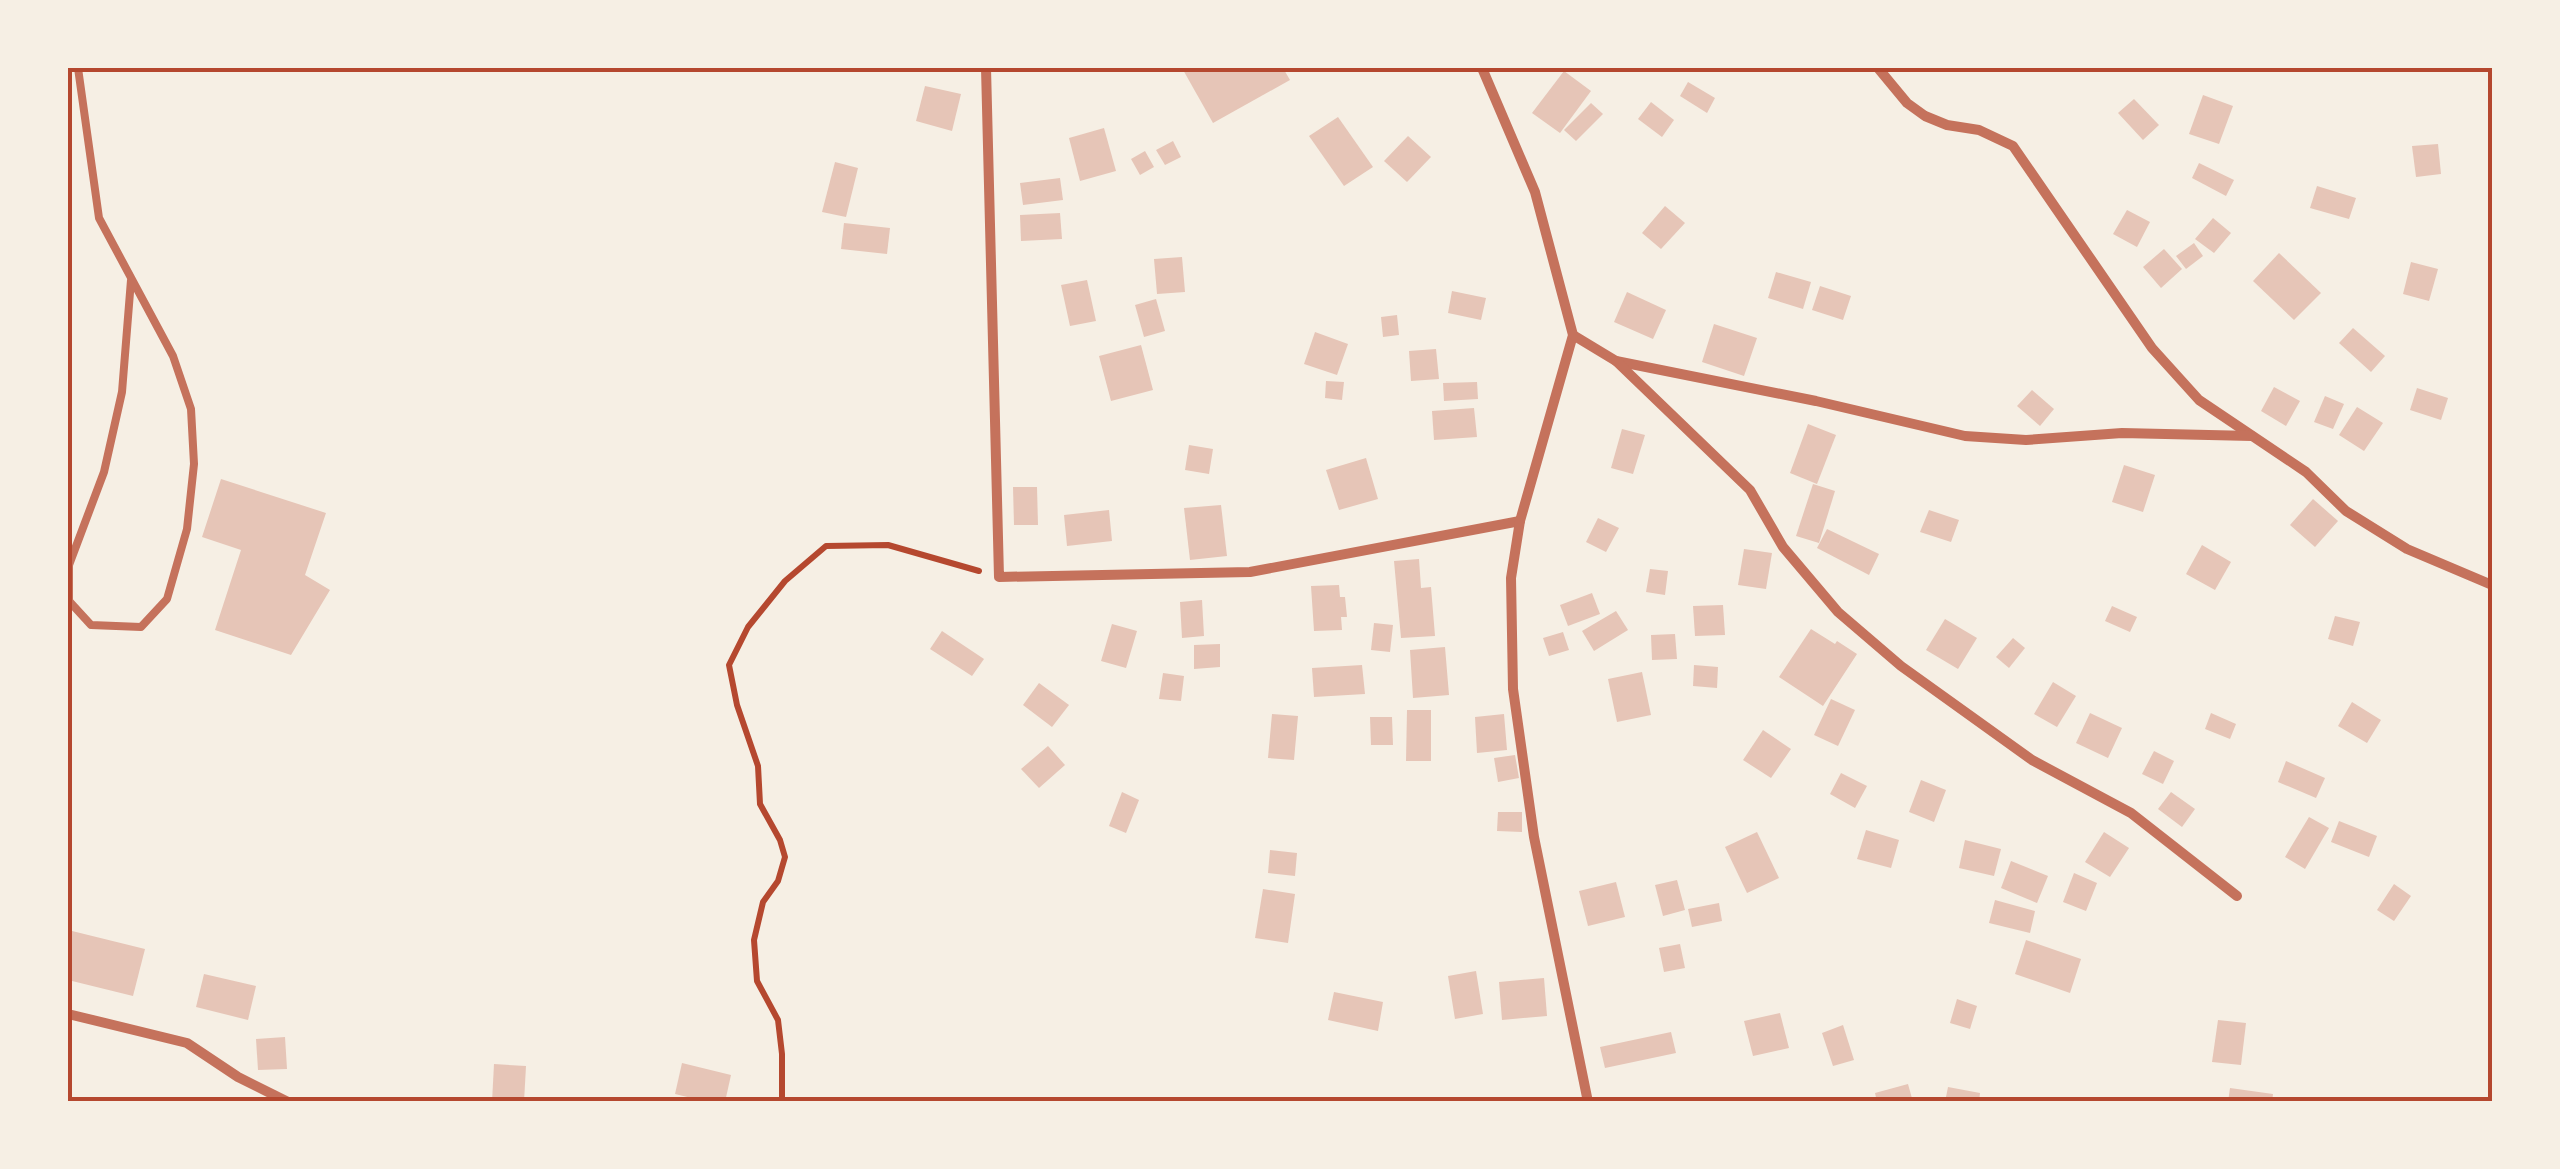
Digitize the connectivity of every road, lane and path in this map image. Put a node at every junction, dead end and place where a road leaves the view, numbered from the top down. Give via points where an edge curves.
1 (78, 68) edge
2 (986, 68) edge
3 (1482, 68) edge
4 (1878, 68) edge
5 (131, 280) junction
6 (1574, 335) junction
7 (1616, 361) junction
8 (2253, 436) junction
9 (1520, 521) junction
10 (1000, 576) junction
11 (2492, 586) edge
12 (2237, 896) dead end
13 (68, 1014) edge
14 (288, 1102) edge
15 (782, 1102) edge
16 (1588, 1102) edge

1 - 5 lane via 99,218
2 - 10 street
3 - 6 street via 1535,192
4 - 8 street via 1925,116 2013,146 2152,348 2198,400
5 - 5 lane via 122,392 104,472 69,565 69,601 91,625 141,627 167,599 187,529 192,409 173,356
6 - 7 street
6 - 9 street
7 - 8 street via 1964,436
7 - 12 street via 1750,490 1783,547 1838,612 2032,760 2130,813
8 - 11 street via 2407,550
9 - 10 street via 1250,572
9 - 16 street via 1510,578 1514,689 1534,837
10 - 15 path via 888,545 826,546 785,581 748,627 729,665 758,766 760,804 785,857 754,940 757,981 778,1020
13 - 14 street via 187,1043

